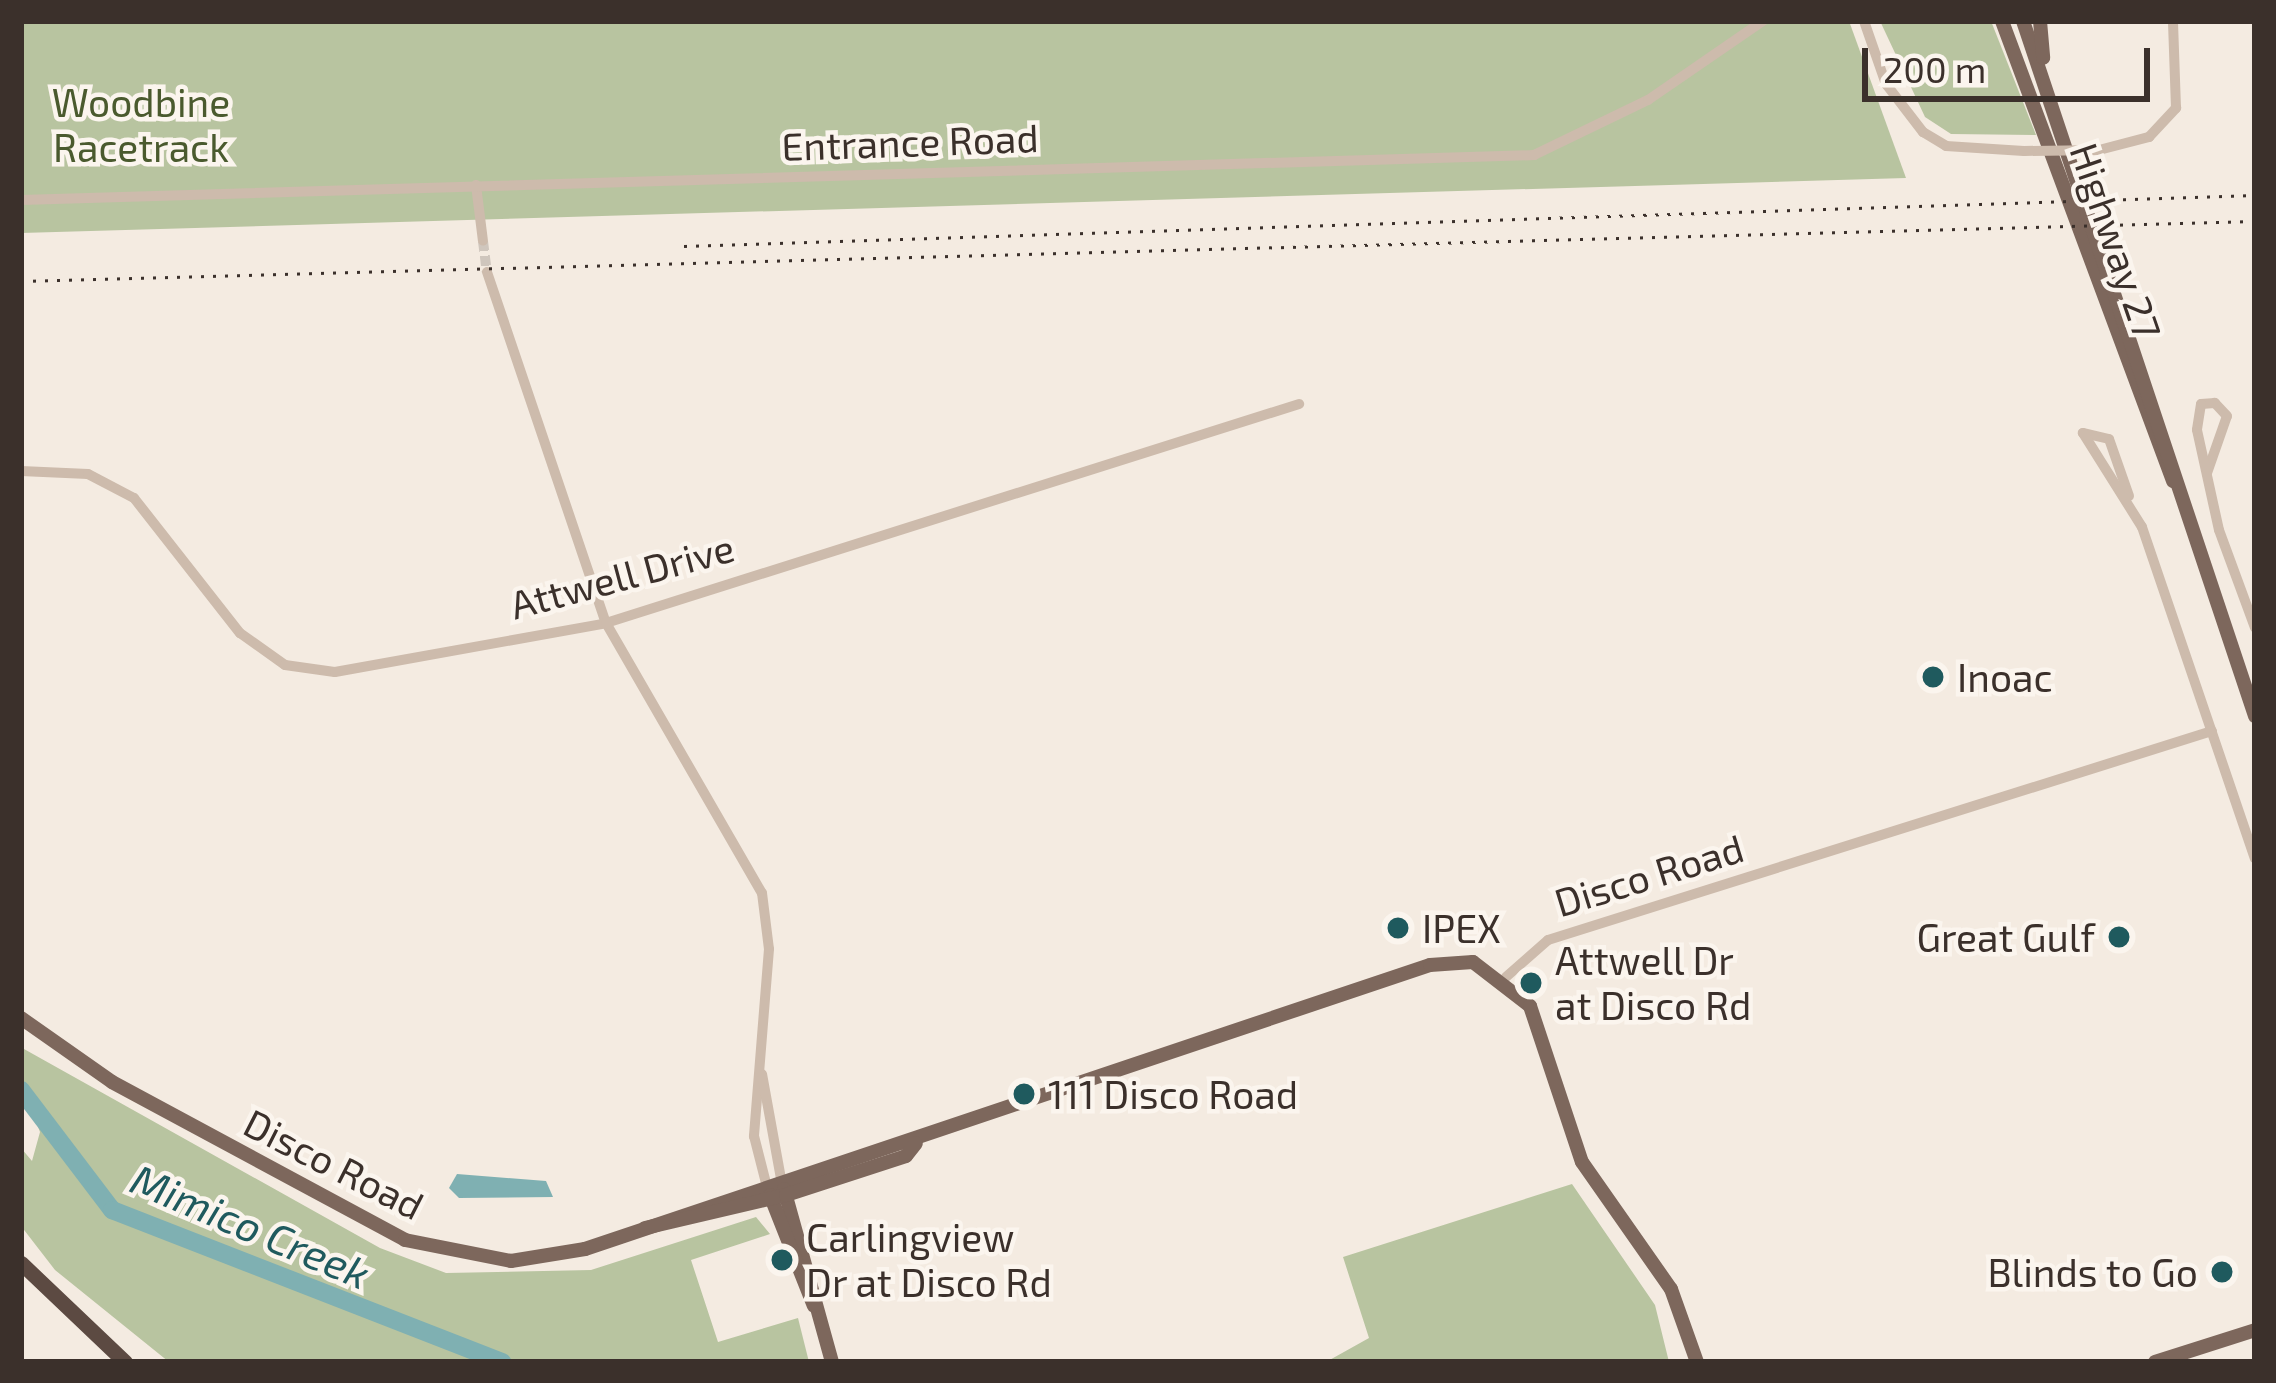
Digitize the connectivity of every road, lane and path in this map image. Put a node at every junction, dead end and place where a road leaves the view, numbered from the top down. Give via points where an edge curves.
1 (1763, 21) edge
2 (1864, 21) edge
3 (2002, 21) edge
4 (2023, 21) edge
5 (2040, 21) edge
6 (2173, 21) edge
7 (2057, 122) junction
8 (476, 184) junction
9 (21, 200) edge
10 (483, 241) tunnel mouth
11 (487, 272) tunnel mouth
12 (1299, 404) dead end
13 (21, 471) edge
14 (2206, 473) junction
15 (2173, 481) junction
16 (2129, 496) junction
17 (606, 623) junction
18 (2255, 628) edge
19 (2255, 716) edge
20 (2212, 730) junction
21 (2255, 858) edge
22 (1506, 977) junction
23 (21, 1018) edge
24 (916, 1143) junction
25 (773, 1181) junction
26 (779, 1197) junction
27 (645, 1228) junction
28 (21, 1263) edge
29 (2255, 1330) edge
30 (125, 1362) edge
31 (832, 1362) edge
32 (1697, 1362) edge
33 (2155, 1362) edge

1 - 8 street, Entrance Road via 1631,110 1534,154
2 - 6 street, bridge via 1886,84 1923,132 1946,146 2024,151 2098,149 2149,136 2176,107
3 - 15 main road, Highway 27
4 - 7 main road, Highway 27
5 - 7 main road
7 - 15 main road, Highway 27
8 - 9 street, Entrance Road
8 - 10 street
11 - 17 street
12 - 17 street, Attwell Drive
13 - 17 street, Attwell Drive via 88,473 134,498 240,633 285,665 335,672
14 - 14 street via 2227,416 2215,404 2196,412
14 - 18 street
15 - 19 main road, Highway 27
16 - 16 street via 2108,439 2083,433 2086,452
16 - 20 street
17 - 25 street via 762,893 762,1074
20 - 21 street
20 - 22 street, Disco Road via 1547,940
22 - 24 main road, Disco Road via 1472,962 1430,965
22 - 32 main road via 1530,1006 1582,1162 1671,1289
23 - 27 main road, Disco Road via 145,1101 425,1248 536,1260
24 - 25 main road, Disco Road
24 - 26 main road, Disco Road
25 - 26 main road
25 - 27 main road, Disco Road
26 - 27 main road, Disco Road
26 - 31 main road
28 - 30 highway
29 - 33 main road

